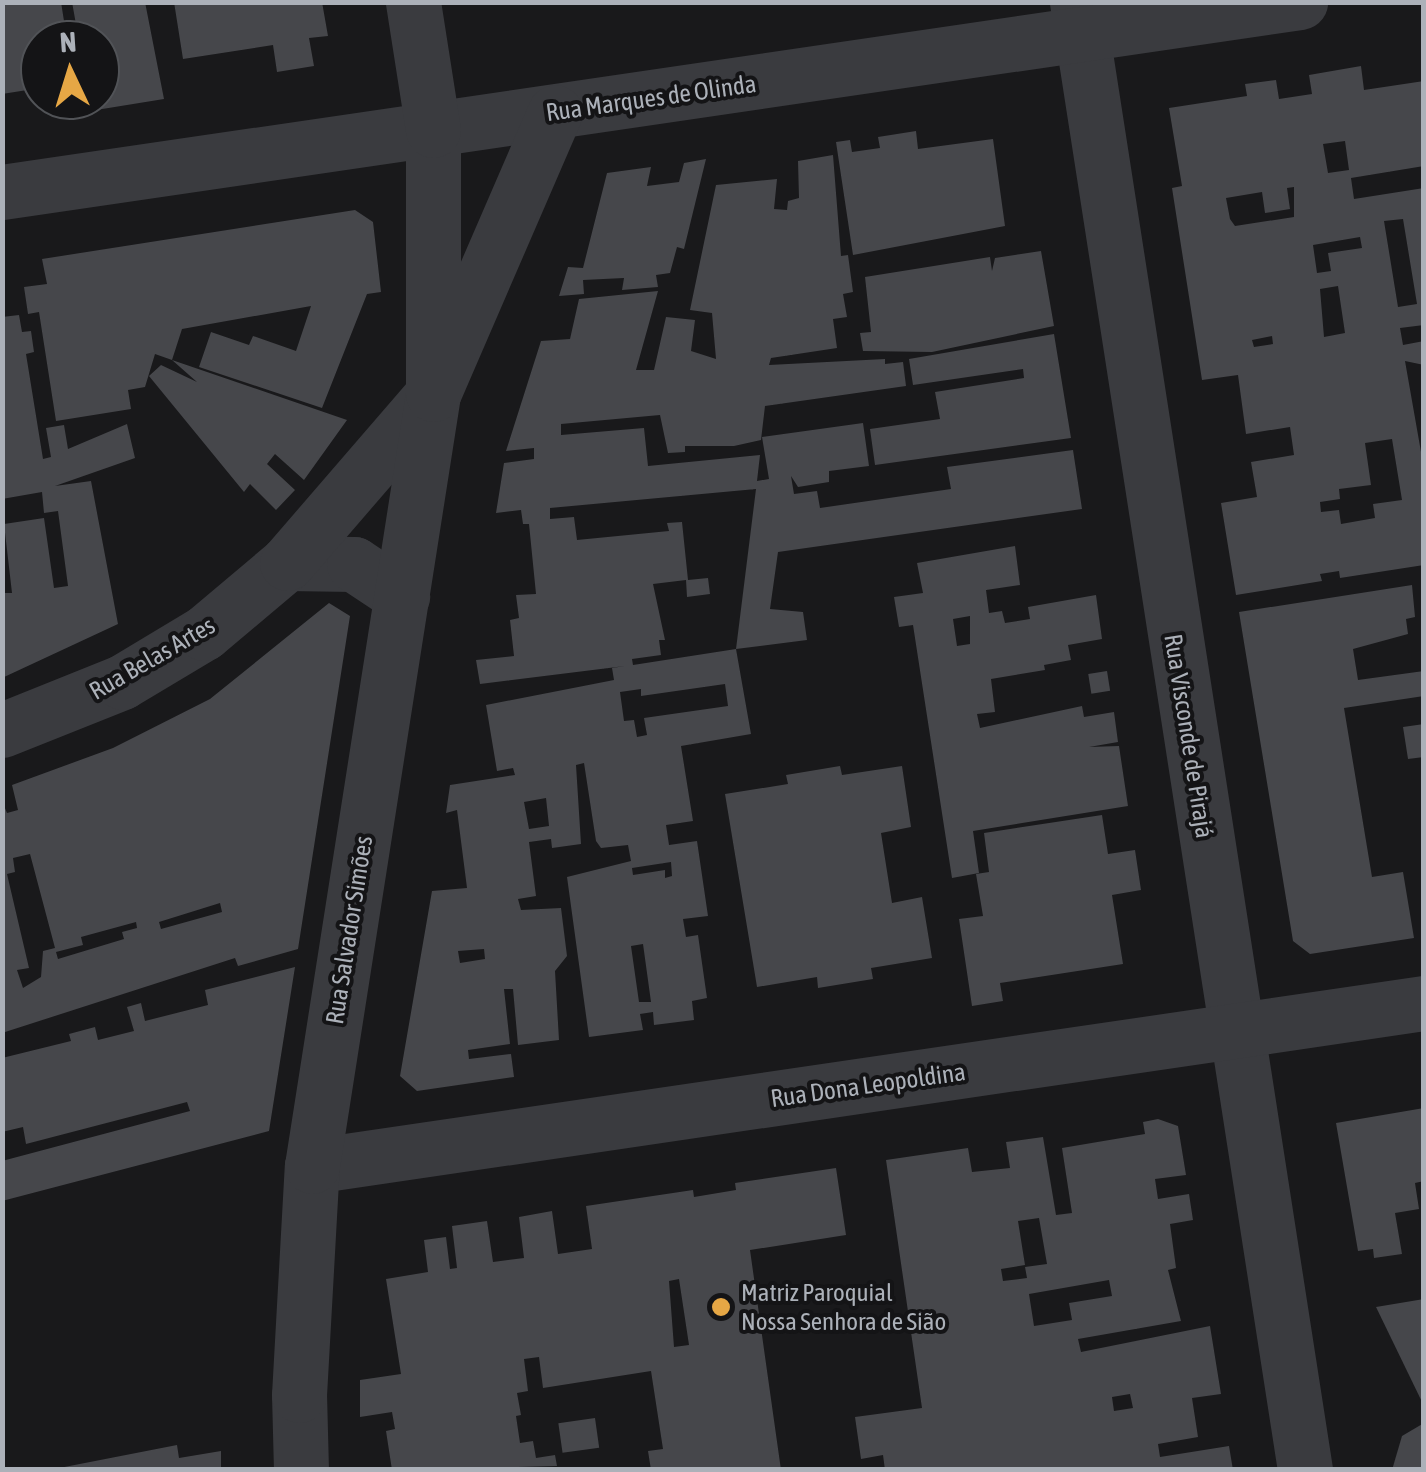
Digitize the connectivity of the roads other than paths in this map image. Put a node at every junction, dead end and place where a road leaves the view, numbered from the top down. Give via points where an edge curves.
1 (413, 2) edge
2 (1300, 2) edge
3 (1080, 19) edge
4 (555, 112) junction
5 (433, 130) junction
6 (2, 192) edge
7 (433, 394) junction
8 (287, 563) junction
9 (402, 596) junction
10 (2, 730) edge
11 (1424, 1003) edge
12 (1233, 1032) junction
13 (312, 1166) junction
14 (301, 1470) edge
15 (1305, 1470) edge

1 - 5 street, Rua Salvador Simões
2 - 3 street, Rua Marques de Olinda
3 - 4 street, Rua Marques de Olinda
3 - 12 street, Rua Visconde de Pirajá
4 - 5 street, Rua Marques de Olinda
4 - 7 street, Rua Salvador Simões
5 - 6 street, Rua Marques de Olinda
5 - 7 street, Rua Salvador Simões
7 - 8 street, Rua Belas Artes
7 - 9 street, Rua Salvador Simões
8 - 9 street via 354,564
8 - 10 street, Rua Belas Artes via 204,632 122,682
9 - 13 street, Rua Salvador Simões
11 - 12 street, Rua Dona Leopoldina
12 - 13 street, Rua Dona Leopoldina
12 - 15 street, Rua Visconde de Pirajá
13 - 14 street, Rua Salvador Simões

